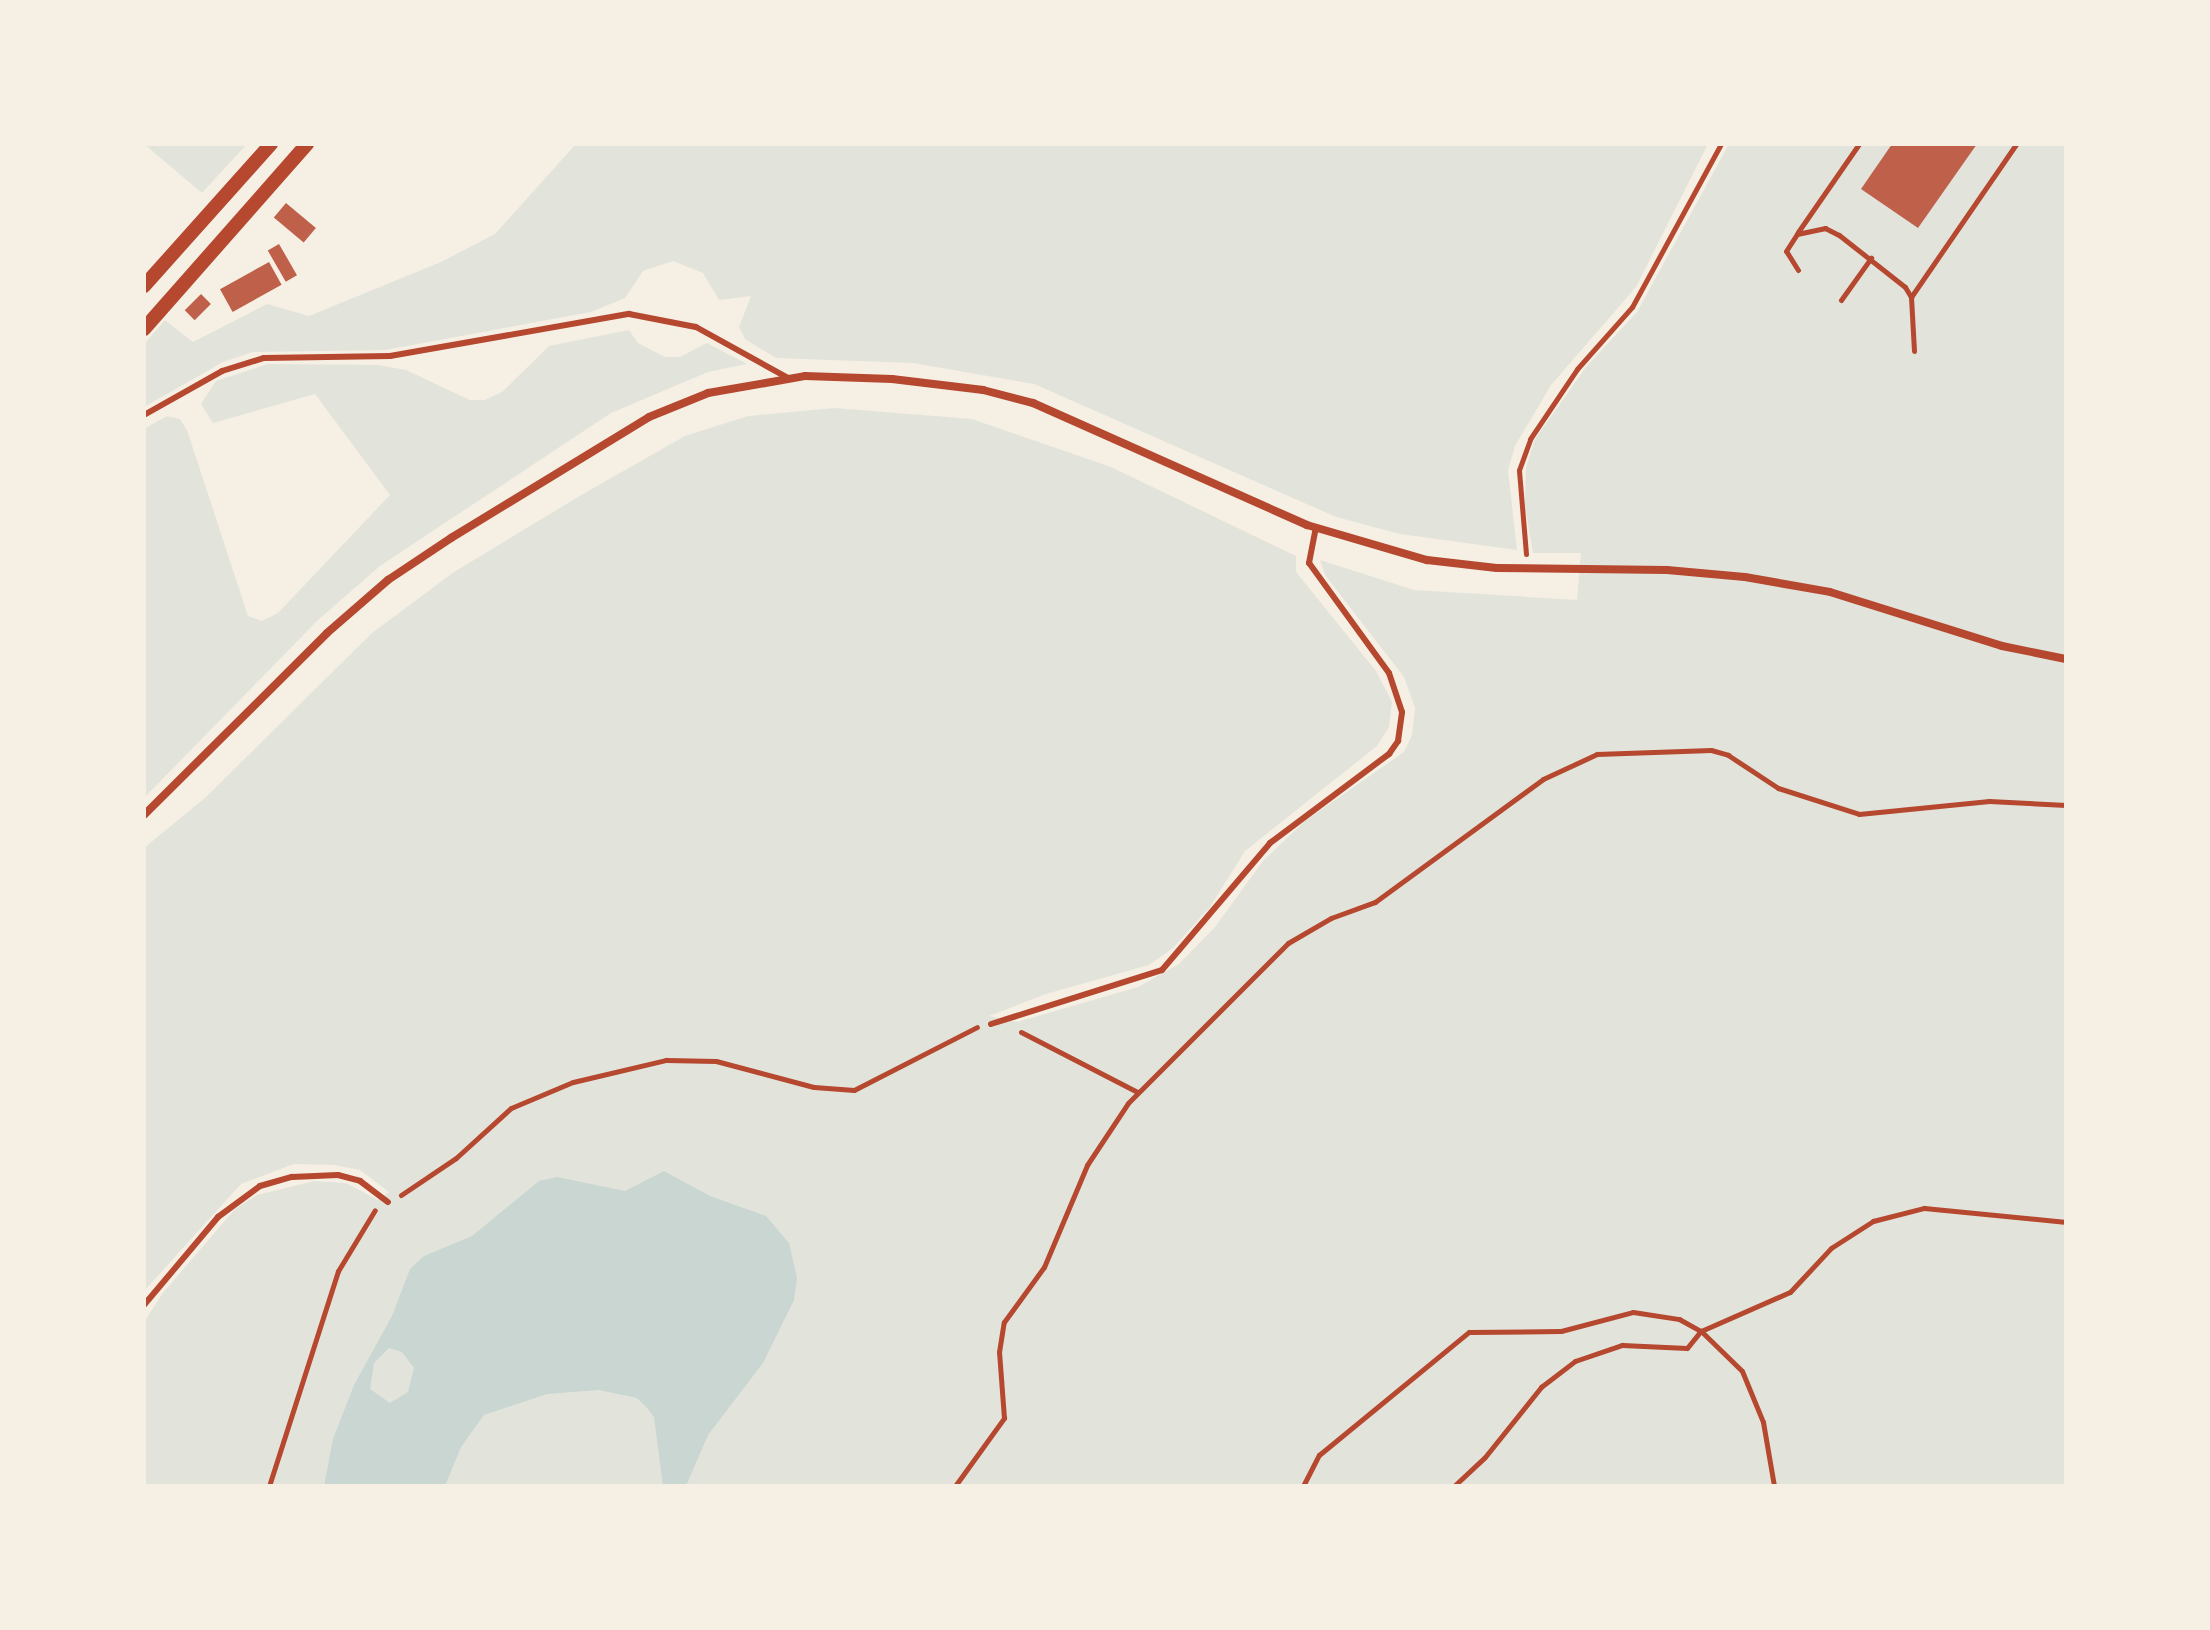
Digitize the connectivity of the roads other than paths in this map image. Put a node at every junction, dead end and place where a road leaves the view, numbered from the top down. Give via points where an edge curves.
1 (271, 144) edge
2 (307, 144) edge
3 (144, 286) edge
4 (144, 329) edge
5 (788, 378) junction
6 (144, 415) edge
7 (1316, 528) junction
8 (2066, 659) edge
9 (144, 815) edge
10 (991, 1024) road end
11 (388, 1202) road end
12 (144, 1305) edge

1 - 3 street
2 - 4 street
5 - 6 lane via 696,327 629,314 390,356 264,358 222,371
5 - 7 street via 892,379 983,390 1033,403
5 - 9 street via 708,393 649,417 425,555 327,633
7 - 8 street via 1427,560 1745,577 1830,592 2002,646
7 - 10 lane via 1309,563 1389,673 1402,712 1398,741 1270,843 1162,970
11 - 12 lane via 368,1185 338,1175 292,1177 260,1186 218,1217

